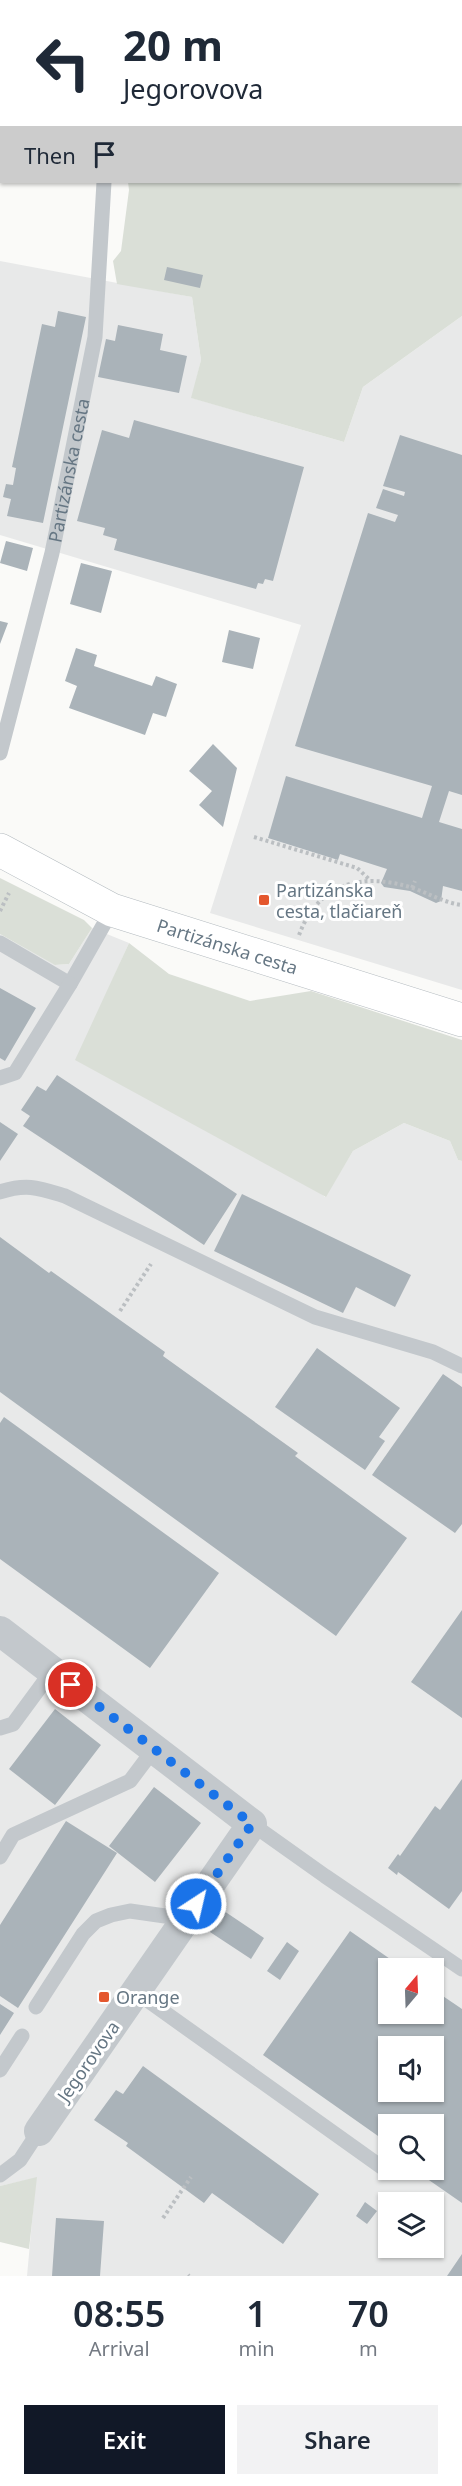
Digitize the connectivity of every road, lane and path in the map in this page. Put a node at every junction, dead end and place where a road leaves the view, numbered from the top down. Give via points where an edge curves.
1 (104, 183) edge
2 (0, 753) edge
3 (254, 837) dead end
4 (0, 850) edge
5 (370, 881) junction
6 (415, 881) dead end
7 (412, 888) junction
8 (462, 905) edge
9 (112, 910) junction
10 (298, 936) dead end
11 (0, 943) edge
12 (70, 984) junction
13 (462, 1020) edge
14 (0, 1078) edge
15 (0, 1192) edge
16 (158, 1255) dead end
17 (120, 1311) dead end
18 (462, 1366) edge
19 (0, 1631) edge
20 (52, 1671) junction
21 (0, 1728) edge
22 (153, 1749) junction
23 (252, 1824) junction
24 (0, 1857) edge
25 (186, 1919) junction
26 (462, 1969) edge
27 (136, 1992) junction
28 (36, 2007) dead end
29 (22, 2036) dead end
30 (0, 2070) edge
31 (39, 2131) joint
32 (378, 2165) edge
33 (0, 2175) edge
34 (191, 2177) dead end
35 (163, 2218) dead end

1 - 2 lane, Partizánska cesta via 95,337 52,553
3 - 5 path via 357,868
4 - 9 street, Partizánska cesta
5 - 7 path
5 - 10 path via 358,881 329,892 306,917
6 - 7 path
7 - 8 path
9 - 12 lane
9 - 13 street, Partizánska cesta
11 - 12 lane
12 - 14 lane via 15,1073
15 - 18 lane via 18,1186 36,1187 65,1196 315,1317 433,1352
16 - 17 path
19 - 20 street
20 - 21 lane via 13,1724
20 - 22 street
22 - 23 street
22 - 24 lane via 129,1781 13,1835
23 - 25 street, Jegorovova
23 - 26 lane
25 - 27 street, Jegorovova
25 - 28 lane via 130,1911 96,1921
27 - 31 street, Jegorovova
27 - 32 lane
29 - 30 lane
31 - 33 lane, Jegorovova via 20,2160
34 - 35 path

